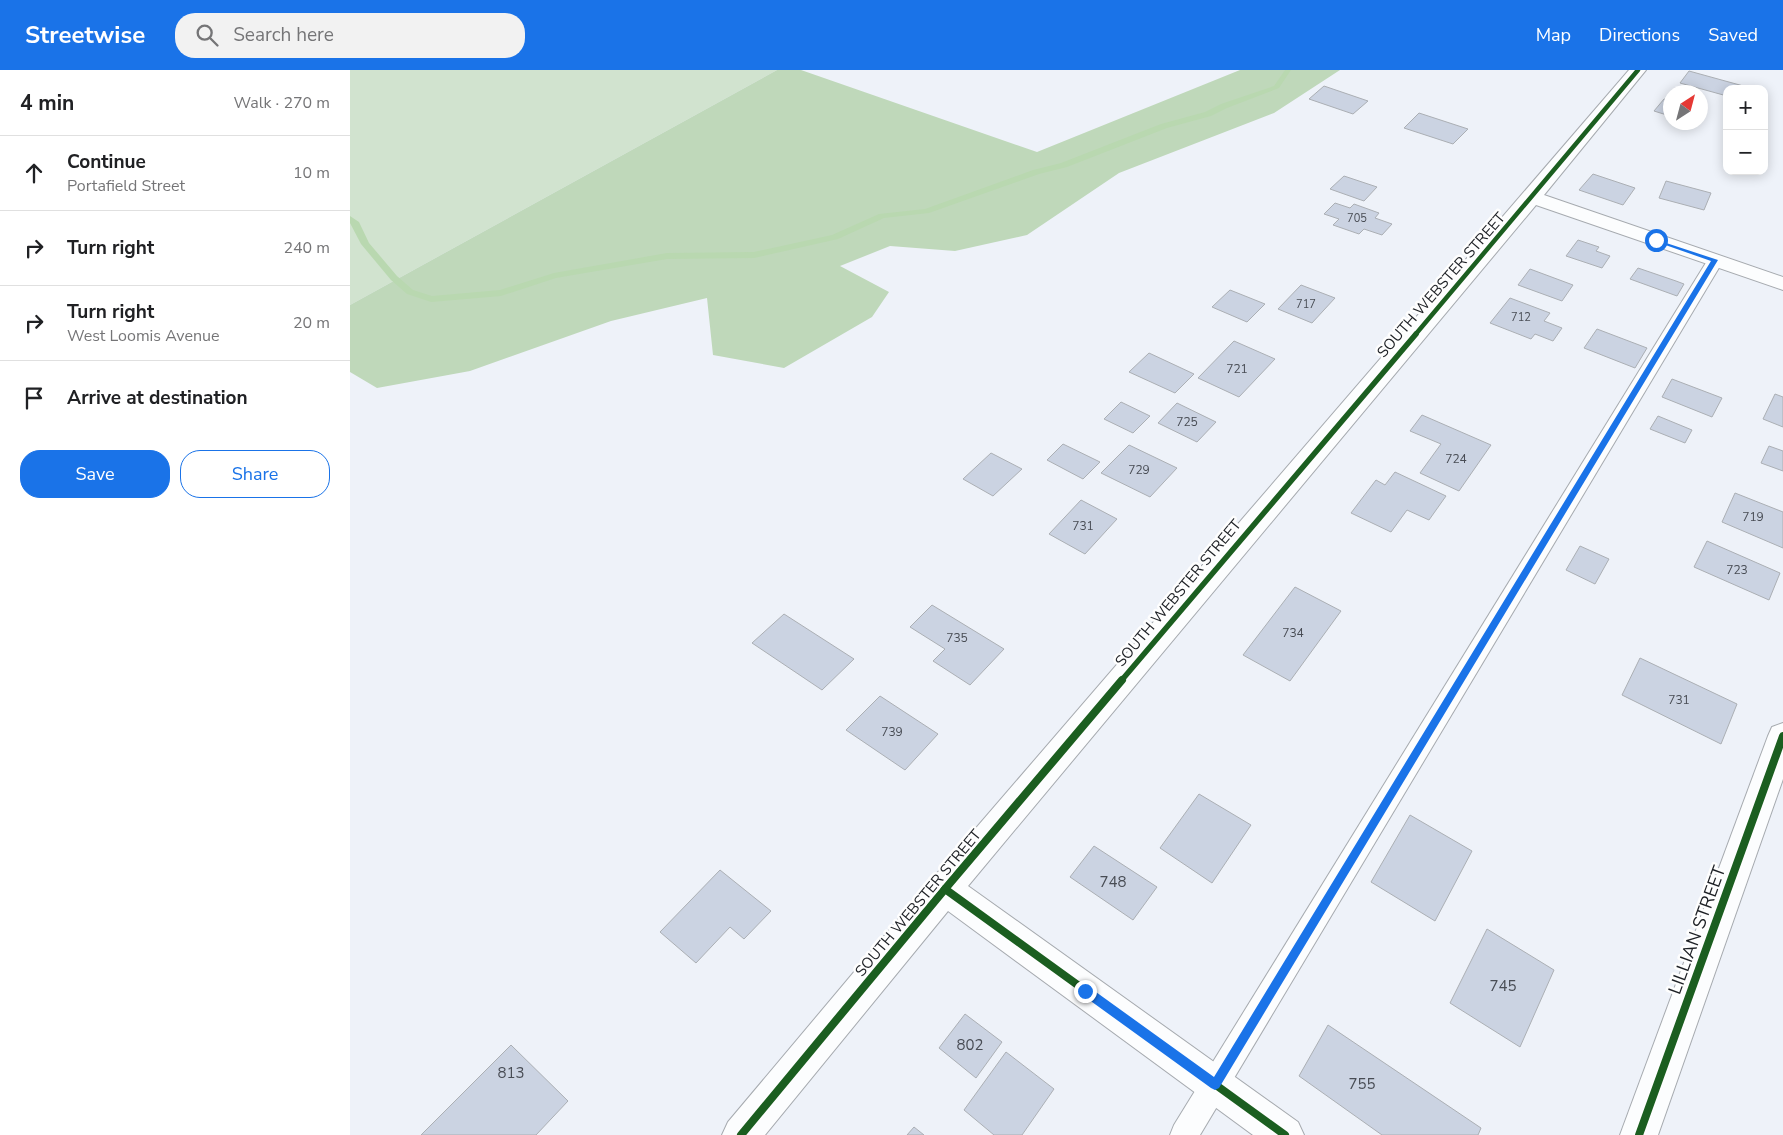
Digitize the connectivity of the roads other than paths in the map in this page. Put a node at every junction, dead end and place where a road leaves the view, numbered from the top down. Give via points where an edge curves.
1 (1638, 70) edge
2 (1532, 197) junction
3 (1715, 260) junction
4 (1783, 284) edge
5 (1783, 736) edge
6 (945, 889) junction
7 (1215, 1084) junction
8 (741, 1135) edge
9 (1184, 1135) edge
10 (1285, 1135) edge
11 (1639, 1135) edge

1 - 2 street, SOUTH WEBSTER STREET
2 - 3 street
2 - 6 street, SOUTH WEBSTER STREET
3 - 4 street
3 - 7 lane
5 - 11 street, LILLIAN STREET
6 - 7 street
6 - 8 street, SOUTH WEBSTER STREET
7 - 9 lane
7 - 10 street

